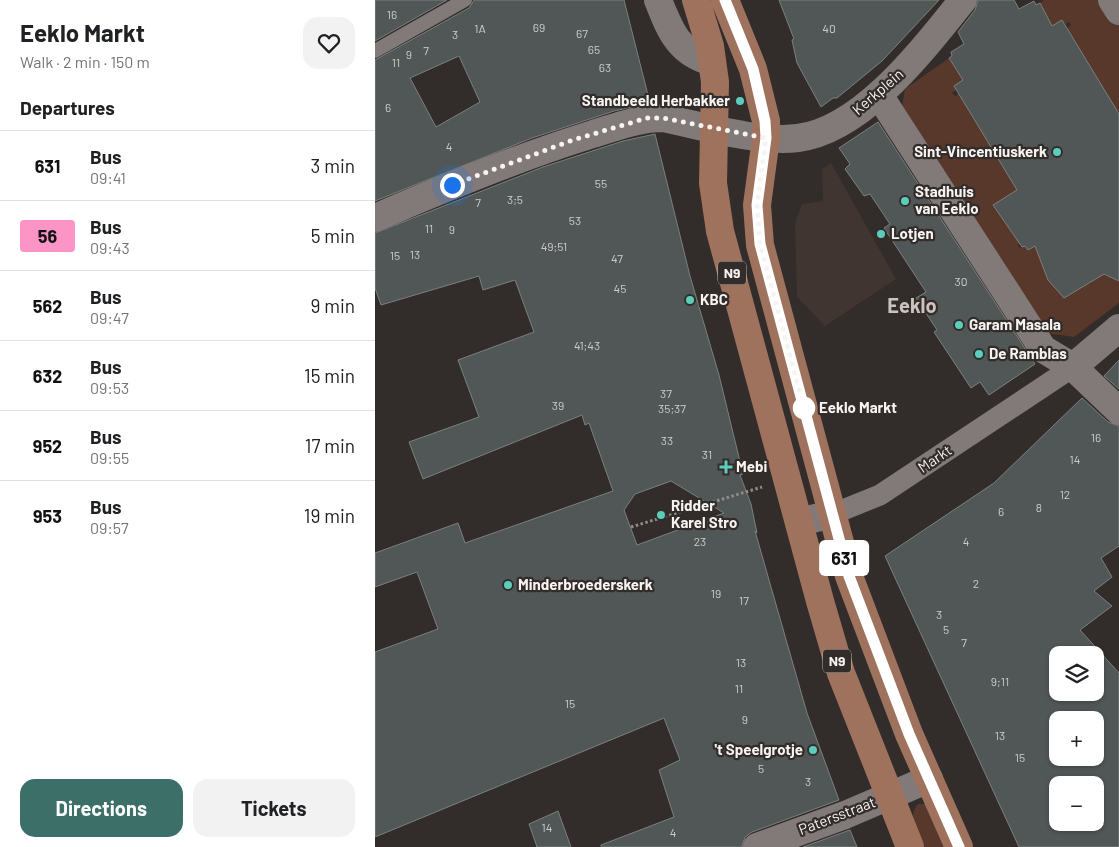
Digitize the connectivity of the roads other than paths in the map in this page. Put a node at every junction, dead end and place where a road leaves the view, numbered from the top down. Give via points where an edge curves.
1 (465, 0) edge
2 (658, 0) edge
3 (696, 0) edge
4 (725, 0) edge
5 (963, 0) edge
6 (1112, 0) edge
7 (1119, 11) edge
8 (375, 51) edge
9 (712, 62) junction
10 (879, 94) junction
11 (715, 128) junction
12 (766, 138) junction
13 (378, 210) edge
14 (1119, 328) edge
15 (1073, 367) junction
16 (1119, 411) edge
17 (833, 514) junction
18 (799, 522) junction
19 (929, 779) junction
20 (889, 796) junction
21 (757, 847) edge
22 (910, 847) edge
23 (959, 847) edge

1 - 8 lane
2 - 9 street via 681,46 691,54
3 - 9 main road, N9
4 - 12 main road, N9 via 755,77 762,101
5 - 10 street, Kerkplein via 905,69
6 - 7 street
9 - 11 main road, N9
10 - 12 street, Kerkplein via 845,121 817,135 797,139
10 - 15 street via 1043,349
11 - 12 street
11 - 13 street via 647,118
11 - 18 main road, N9 via 713,183 720,231
12 - 17 main road, N9 via 757,205 760,244
14 - 15 street
15 - 16 street
15 - 17 street, Markt via 880,495
17 - 18 street
17 - 19 main road, N9 via 863,615
18 - 20 main road, N9 via 841,673
19 - 20 street, Patersstraat
19 - 23 main road, N9
20 - 21 street, Patersstraat
20 - 22 main road, N9

